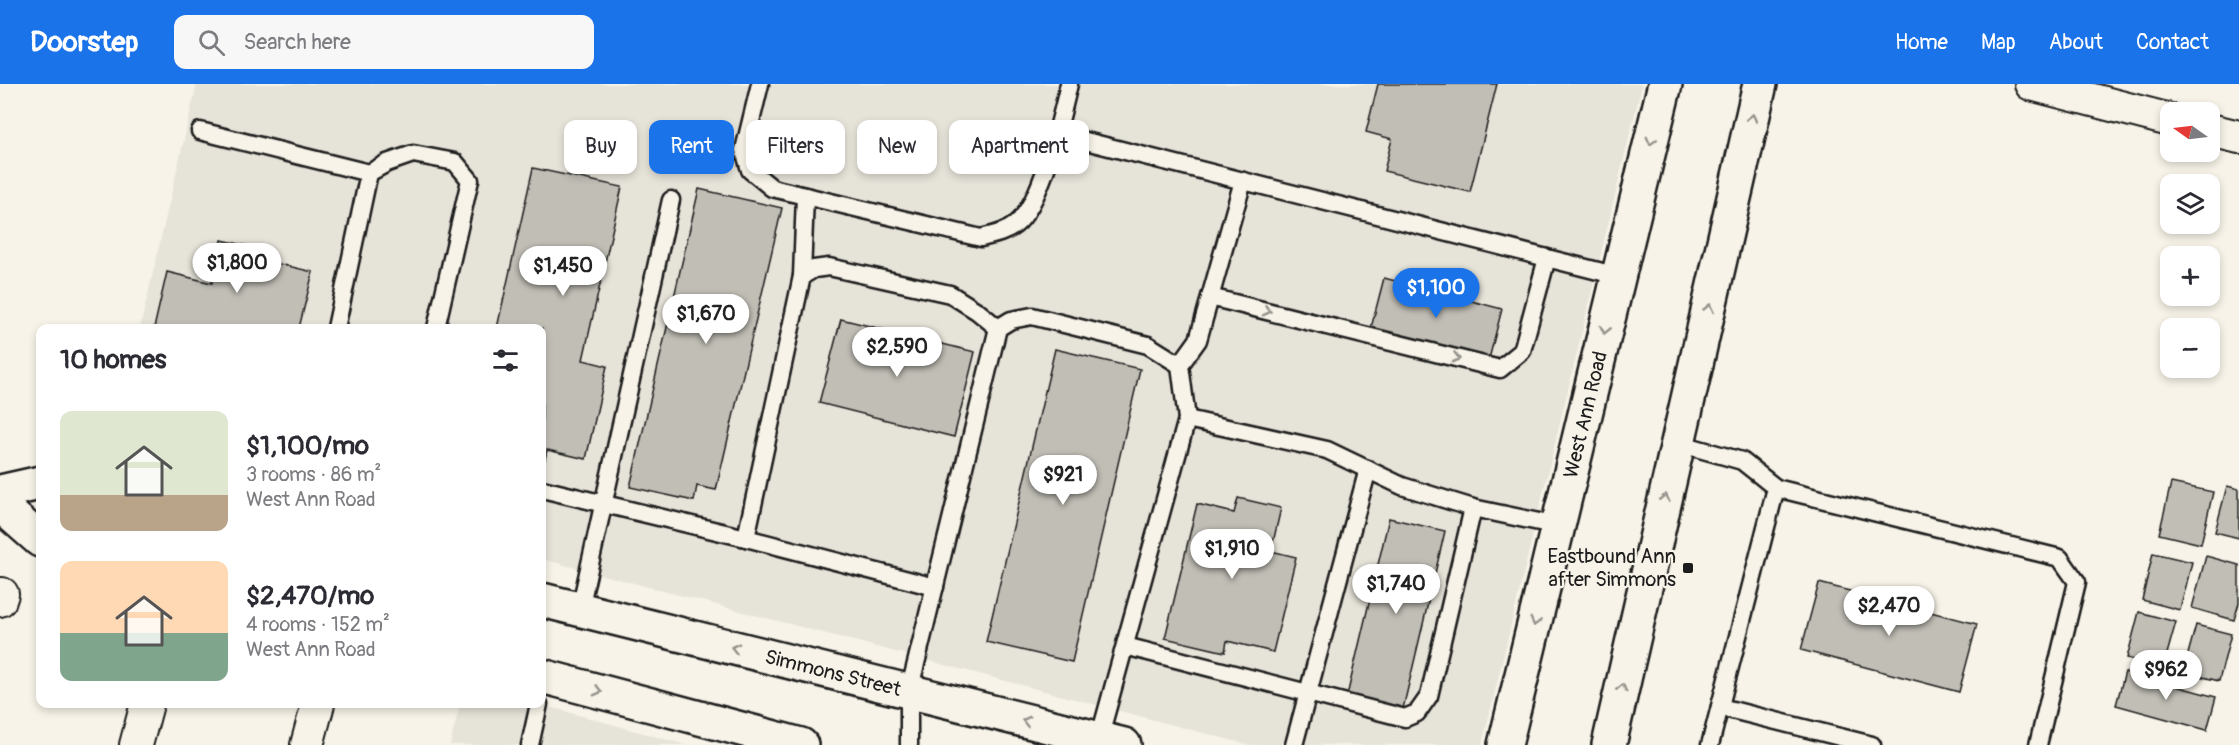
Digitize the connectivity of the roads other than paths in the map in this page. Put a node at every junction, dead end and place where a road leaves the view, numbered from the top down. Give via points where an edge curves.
1 (760, 84) edge
2 (1069, 84) edge
3 (1665, 84) edge
4 (1760, 84) edge
5 (2031, 84) edge
6 (2160, 117) edge
7 (1061, 120) edge
8 (200, 131) dead end
9 (2220, 132) edge
10 (2239, 137) edge
11 (1089, 142) edge
12 (369, 173) junction
13 (1043, 174) edge
14 (1243, 181) junction
15 (805, 196) junction
16 (671, 200) dead end
17 (1547, 258) junction
18 (802, 276) junction
19 (1618, 276) junction
20 (1210, 297) junction
21 (337, 324) edge
22 (437, 324) edge
23 (999, 328) junction
24 (1180, 365) junction
25 (1187, 419) junction
26 (1678, 443) junction
27 (1368, 469) junction
28 (36, 484) edge
29 (1776, 488) junction
30 (546, 490) edge
31 (0, 492) edge
32 (603, 504) junction
33 (0, 505) edge
34 (1473, 508) junction
35 (1558, 526) junction
36 (36, 536) edge
37 (746, 538) junction
38 (935, 587) junction
39 (546, 601) edge
40 (580, 609) junction
41 (1125, 646) junction
42 (546, 687) edge
43 (909, 692) junction
44 (1307, 693) junction
45 (1720, 707) junction
46 (146, 708) edge
47 (317, 708) edge
48 (538, 708) edge
49 (1767, 719) junction
50 (1806, 728) junction
51 (1764, 736) dead end
52 (1111, 742) edge
53 (1847, 742) edge
54 (136, 745) edge
55 (307, 745) edge
56 (530, 745) edge
57 (801, 745) edge
58 (909, 745) edge
59 (1294, 745) edge
60 (1505, 745) edge
61 (1609, 745) edge
62 (1710, 745) edge
63 (1802, 745) edge
64 (1872, 745) edge
65 (2038, 745) edge

1 - 15 lane via 744,150 750,170 772,188
2 - 7 lane
3 -> 19 main road, West Ann Road
26 -> 4 main road
5 - 6 street
8 - 12 lane
9 - 10 street
11 - 14 lane
12 - 21 lane
12 - 22 lane via 413,153 455,162 470,180
13 - 15 lane via 1017,224 1006,232 981,238
14 - 17 lane
14 - 20 lane
15 - 18 lane
16 - 32 lane
17 - 19 lane
20 -> 17 lane via 1500,369 1522,351
18 - 23 lane via 829,267 950,294
18 - 37 lane
19 -> 35 main road, West Ann Road
20 - 24 lane via 1198,340
23 - 24 lane via 1011,320 1032,316 1148,345
23 - 38 lane
24 - 25 lane
25 - 27 lane via 1327,450
25 - 41 lane
26 - 29 lane via 1742,461
61 -> 26 main road
27 - 34 lane via 1402,486
27 - 44 lane
28 - 31 main road
29 - 45 lane
29 - 65 lane via 2060,558 2077,582
30 - 32 lane
32 - 37 lane
32 - 40 lane
33 - 36 main road
34 - 35 lane
34 - 44 lane via 1429,696 1418,713 1405,718
35 -> 60 main road, West Ann Road
37 - 38 lane
38 - 43 lane
39 - 40 main road, Simmons Street
43 -> 40 main road, Simmons Street
41 - 44 lane
41 - 52 lane
42 -> 57 main road
52 -> 43 main road, Simmons Street
43 - 58 lane
44 - 59 lane
45 - 49 lane
45 - 62 lane
46 - 54 street
47 - 55 street
48 - 56 lane
49 - 50 lane
49 - 51 lane
50 - 53 lane
50 - 63 lane
53 - 64 lane

